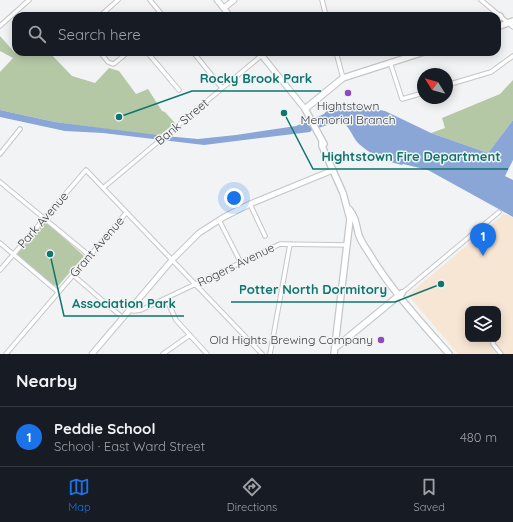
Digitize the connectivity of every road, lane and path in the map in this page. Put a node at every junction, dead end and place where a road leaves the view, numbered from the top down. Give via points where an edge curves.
1 (29, 0) edge
2 (118, 0) edge
3 (150, 0) edge
4 (217, 0) edge
5 (234, 0) edge
6 (322, 0) edge
7 (481, 0) edge
8 (224, 8) junction
9 (16, 12) edge
10 (104, 12) edge
11 (160, 12) edge
12 (227, 12) edge
13 (325, 12) edge
14 (493, 12) edge
15 (12, 15) edge
16 (501, 19) edge
17 (511, 23) edge
18 (0, 26) edge
19 (501, 26) edge
20 (103, 56) edge
21 (123, 56) edge
22 (150, 56) edge
23 (195, 56) edge
24 (259, 56) edge
25 (263, 56) edge
26 (337, 56) edge
27 (410, 56) edge
28 (513, 56) edge
29 (390, 62) junction
30 (343, 78) junction
31 (453, 84) edge
32 (222, 88) junction
33 (179, 90) dead end
34 (417, 95) edge
35 (311, 103) junction
36 (305, 109) junction
37 (311, 118) junction
38 (20, 129) dead end
39 (0, 154) edge
40 (333, 170) junction
41 (0, 182) edge
42 (102, 188) junction
43 (250, 204) junction
44 (348, 207) junction
45 (500, 212) dead end
46 (126, 213) junction
47 (44, 218) junction
48 (219, 220) junction
49 (265, 236) dead end
50 (0, 243) edge
51 (290, 244) junction
52 (347, 245) junction
53 (13, 254) junction
54 (90, 256) junction
55 (172, 260) junction
56 (241, 263) junction
57 (0, 270) edge
58 (73, 275) junction
59 (195, 284) junction
60 (58, 292) junction
61 (401, 294) junction
62 (166, 298) junction
63 (130, 310) junction
64 (123, 318) junction
65 (190, 335) junction
66 (493, 342) edge
67 (334, 351) edge
68 (94, 353) edge
69 (6, 354) edge
70 (163, 354) edge
71 (207, 354) edge
72 (262, 354) edge
73 (270, 354) edge
74 (449, 354) edge
75 (501, 354) edge

1 - 9 street
2 - 10 street
3 - 11 street
4 - 8 main road
5 - 8 main road
6 - 13 street
7 - 14 street
8 - 12 main road
15 - 18 street
16 - 17 street
17 - 19 main road
20 - 21 street via 113,64
22 - 33 street
23 - 32 street
24 - 32 street, Bank Street
25 - 36 main road
26 - 30 street
27 - 29 main road
28 - 31 street via 490,72
29 - 30 main road
29 - 34 street via 402,99
30 - 35 main road
32 - 42 street, Bank Street
35 - 36 main road
35 - 37 main road
36 - 37 main road
37 - 40 main road
38 - 39 street
40 - 43 main road
40 - 44 main road
41 - 47 street
42 - 46 street
42 - 47 street, Park Avenue via 86,170
43 - 48 main road
43 - 49 street
44 - 52 main road via 350,219
44 - 61 main road via 353,213 369,254
45 - 61 street
46 - 54 street, Grant Avenue
46 - 55 street
47 - 53 street, Park Avenue
47 - 54 street
48 - 55 main road via 194,237
48 - 56 street
50 - 53 street
51 - 52 street, Rogers Avenue
51 - 56 street, Rogers Avenue via 280,244
51 - 73 street
52 - 67 main road
53 - 57 street, Park Avenue
53 - 60 street
54 - 58 street, Grant Avenue
55 - 59 street
55 - 63 main road
56 - 59 street, Rogers Avenue
58 - 60 street, Grant Avenue
58 - 64 street
59 - 62 street, Rogers Avenue
59 - 72 street
60 - 69 street, Grant Avenue
61 - 67 main road
61 - 74 main road
62 - 63 street, Rogers Avenue via 141,310
62 - 65 street via 176,320
63 - 64 main road
64 - 68 main road
65 - 70 street
65 - 71 street
66 - 75 street

